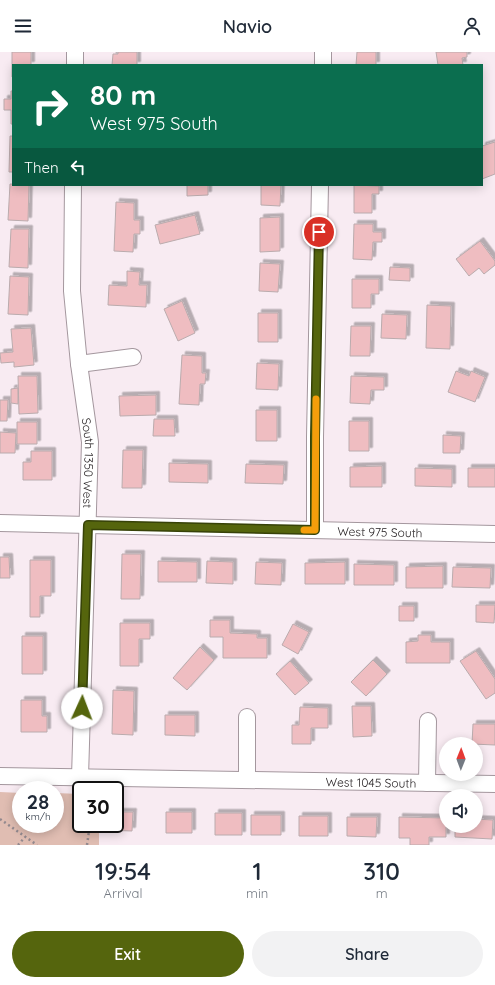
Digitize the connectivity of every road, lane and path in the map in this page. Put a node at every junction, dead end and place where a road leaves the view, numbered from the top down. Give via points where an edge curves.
1 (75, 52) edge
2 (323, 52) edge
3 (75, 64) edge
4 (323, 64) edge
5 (73, 186) edge
6 (320, 186) edge
7 (133, 357) dead end
8 (80, 364) junction
9 (0, 523) edge
10 (88, 525) junction
11 (315, 530) junction
12 (495, 534) edge
13 (248, 717) dead end
14 (428, 721) dead end
15 (0, 776) edge
16 (80, 777) junction
17 (248, 780) junction
18 (427, 783) junction
19 (495, 784) edge
20 (0, 818) edge
21 (89, 833) edge
22 (25, 837) junction
23 (18, 845) edge
24 (37, 845) edge
25 (87, 845) edge

1 - 3 street
2 - 4 street
5 - 8 street, South 1350 West via 72,291
6 - 11 street
7 - 8 street
8 - 10 street, South 1350 West via 90,442
9 - 10 street, West 975 South
10 - 11 street, West 975 South
10 - 16 street, South 1350 West
11 - 12 street, West 975 South
13 - 17 street
14 - 18 street
15 - 16 street, West 1045 South
16 - 17 street, West 1045 South
17 - 18 street, West 1045 South
18 - 19 street, West 1045 South
20 - 22 path
21 - 25 path
22 - 23 path
22 - 24 path

